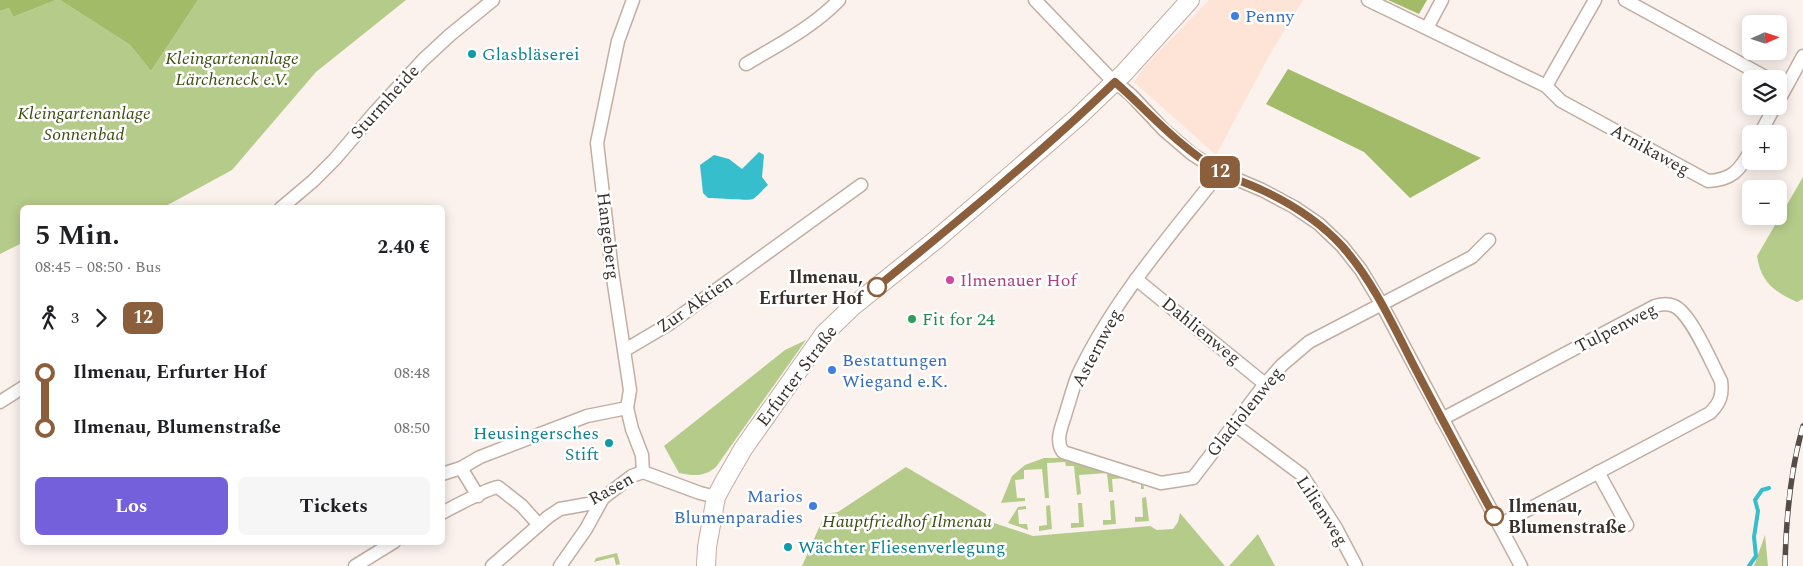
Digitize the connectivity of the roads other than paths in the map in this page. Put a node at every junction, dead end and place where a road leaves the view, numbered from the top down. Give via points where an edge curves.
1 (493, 0) edge
2 (632, 0) edge
3 (838, 0) edge
4 (1035, 0) edge
5 (1190, 0) edge
6 (1368, 0) edge
7 (1442, 0) edge
8 (1595, 0) edge
9 (1625, 0) edge
10 (1426, 28) junction
11 (1803, 56) edge
12 (746, 64) dead end
13 (1753, 70) edge
14 (1787, 79) edge
15 (1115, 82) junction
16 (1546, 86) junction
17 (1742, 166) edge
18 (1220, 172) junction
19 (861, 185) dead end
20 (285, 205) edge
21 (1489, 240) dead end
22 (1136, 279) junction
23 (1382, 305) junction
24 (625, 350) junction
25 (1265, 384) junction
26 (20, 389) edge
27 (0, 402) edge
28 (627, 408) junction
29 (1442, 419) junction
30 (1235, 424) junction
31 (460, 468) junction
32 (643, 472) junction
33 (1598, 472) junction
34 (445, 473) edge
35 (1161, 483) joint
36 (478, 496) junction
37 (716, 497) junction
38 (603, 498) junction
39 (445, 511) edge
40 (539, 525) junction
41 (1499, 525) junction
42 (1628, 525) dead end
43 (389, 545) edge
44 (355, 566) edge
45 (492, 566) edge
46 (560, 566) edge
47 (706, 566) edge
48 (1356, 566) edge
49 (1520, 566) edge

1 - 20 street, Sturmheide via 423,60 335,159
2 - 24 street, Hangeberg via 618,41 597,143
3 - 12 street via 804,29
4 - 15 street
5 - 15 main road, Erfurter Straße
6 - 10 street, Arnikaweg
7 - 10 street
8 - 16 street
9 - 13 street
10 - 16 street, Arnikaweg
11 - 14 street
15 - 18 street via 1192,154
15 - 37 main road, Erfurter Straße via 824,334 742,450
16 - 17 street, Arnikaweg via 1561,101 1708,181 1731,177
18 - 22 street, Asternweg
18 - 23 street via 1262,190 1318,224 1342,246 1361,270
19 - 24 street, Zur Aktien via 669,324
21 - 23 street, Gladiolenweg via 1472,257
22 - 25 street, Dahlienweg
22 - 35 street, Asternweg via 1078,376 1060,434 1060,447 1071,455
23 - 25 street, Gladiolenweg via 1309,342
23 - 29 street
24 - 28 street, Hangeberg via 630,390
25 - 30 street, Gladiolenweg
26 - 27 street
28 - 31 street via 587,416 480,457
28 - 32 street, Hangeberg via 642,455
29 - 33 street, Tulpenweg via 1655,306 1675,306 1688,317 1721,381 1721,399 1710,413
29 - 41 street
30 - 35 street, Gladiolenweg via 1193,478
30 - 48 street, Lilienweg via 1302,475
31 - 34 street
31 - 36 street
32 - 37 street, Rasen
32 - 38 street, Rasen via 632,476
33 - 41 street, Tulpenweg
33 - 42 street
36 - 39 street
36 - 40 street via 498,487
37 - 47 main road, Erfurter Straße
38 - 40 street, Rasen via 560,509
38 - 46 street
40 - 45 street, Rasen
41 - 49 street
43 - 44 street

